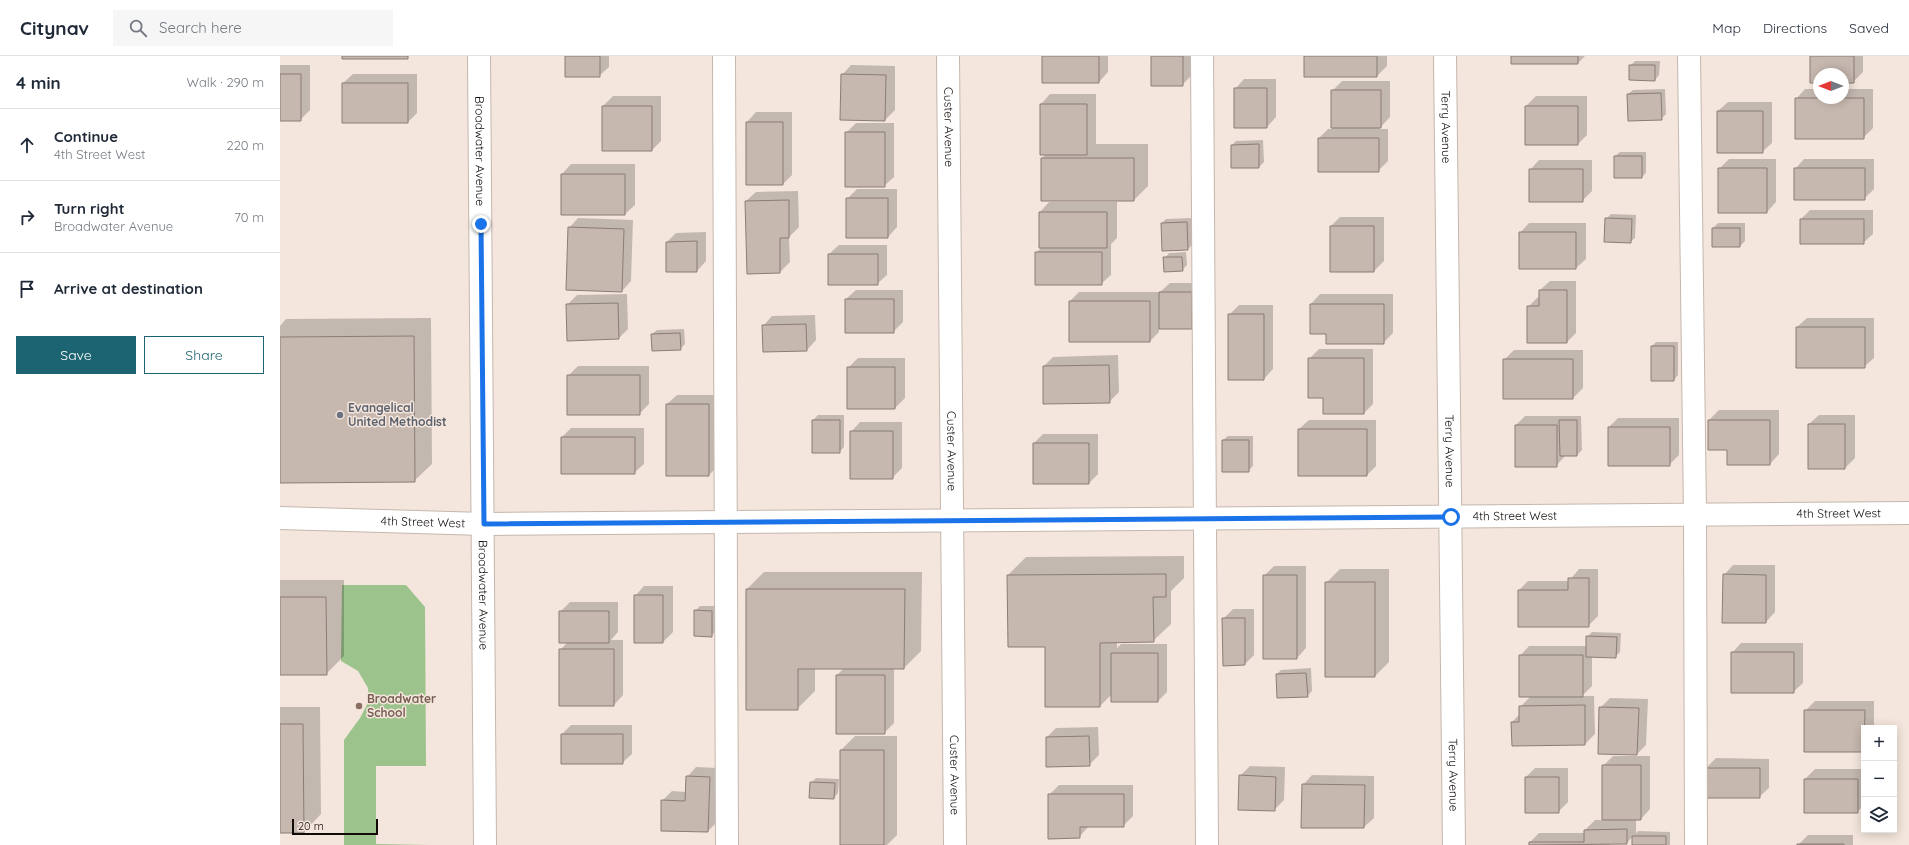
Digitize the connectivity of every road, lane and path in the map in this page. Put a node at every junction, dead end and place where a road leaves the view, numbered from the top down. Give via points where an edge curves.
1 (479, 56) edge
2 (724, 56) edge
3 (948, 56) edge
4 (1202, 56) edge
5 (1445, 56) edge
6 (1689, 56) edge
7 (1909, 513) edge
8 (1695, 515) junction
9 (1451, 517) junction
10 (280, 518) edge
11 (1205, 519) junction
12 (952, 521) junction
13 (727, 522) junction
14 (484, 524) junction
15 (485, 845) edge
16 (727, 845) edge
17 (955, 845) edge
18 (1207, 845) edge
19 (1454, 845) edge
20 (1696, 845) edge

1 - 14 street, Broadwater Avenue
2 - 13 street
3 - 12 street, Custer Avenue
4 - 11 street
5 - 9 street, Terry Avenue
6 - 8 street
7 - 8 street, 4th Street West
8 - 9 street, 4th Street West
8 - 20 street
9 - 11 street, 4th Street West
9 - 19 street, Terry Avenue
10 - 14 street, 4th Street West
11 - 12 street, 4th Street West
11 - 18 street
12 - 13 street, 4th Street West
12 - 17 street, Custer Avenue
13 - 14 street, 4th Street West
13 - 16 street
14 - 15 street, Broadwater Avenue

